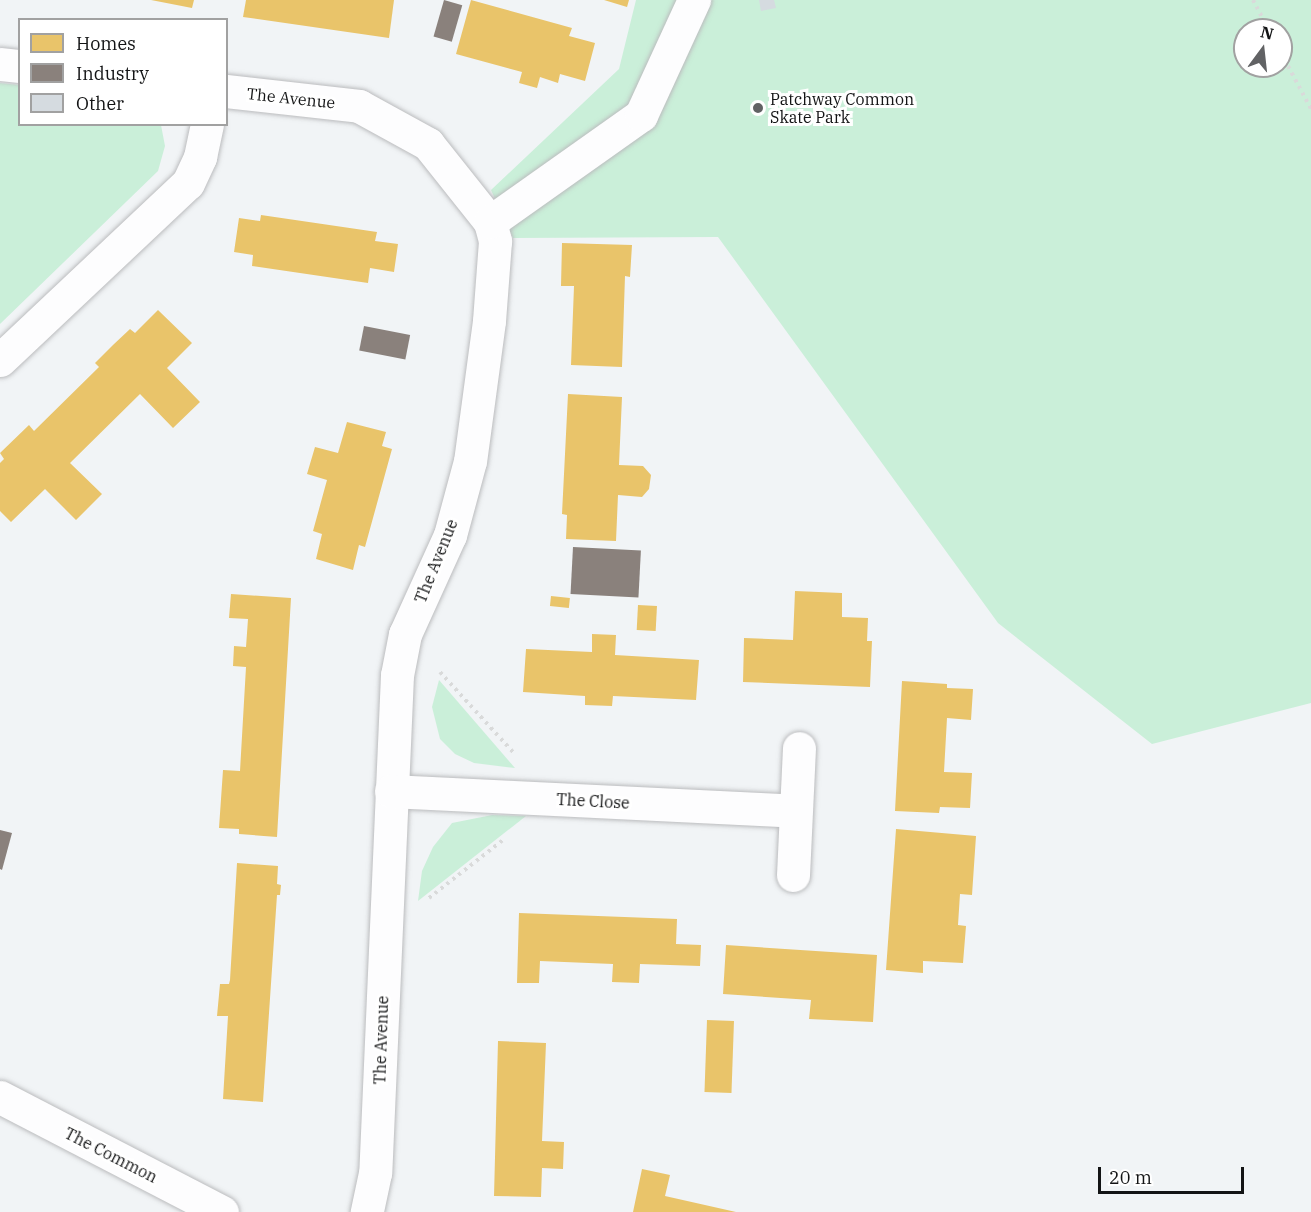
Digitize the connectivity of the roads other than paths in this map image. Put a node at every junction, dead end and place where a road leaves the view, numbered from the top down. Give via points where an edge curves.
1 (694, 0) edge
2 (0, 64) edge
3 (18, 66) edge
4 (228, 91) edge
5 (207, 126) edge
6 (490, 222) junction
7 (0, 360) edge
8 (799, 748) dead end
9 (391, 791) junction
10 (795, 811) junction
11 (793, 875) dead end
12 (0, 1097) edge
13 (222, 1212) edge
14 (367, 1212) edge

1 - 6 street via 641,115
2 - 3 street
4 - 6 street, The Avenue via 359,106 428,144
5 - 7 street via 200,158 188,183
6 - 9 street, The Avenue via 495,241 489,321 470,461 450,535 405,634 397,675
8 - 10 street
9 - 10 street, The Close
9 - 14 street, The Avenue via 375,1173
10 - 11 street
12 - 13 street, The Common

